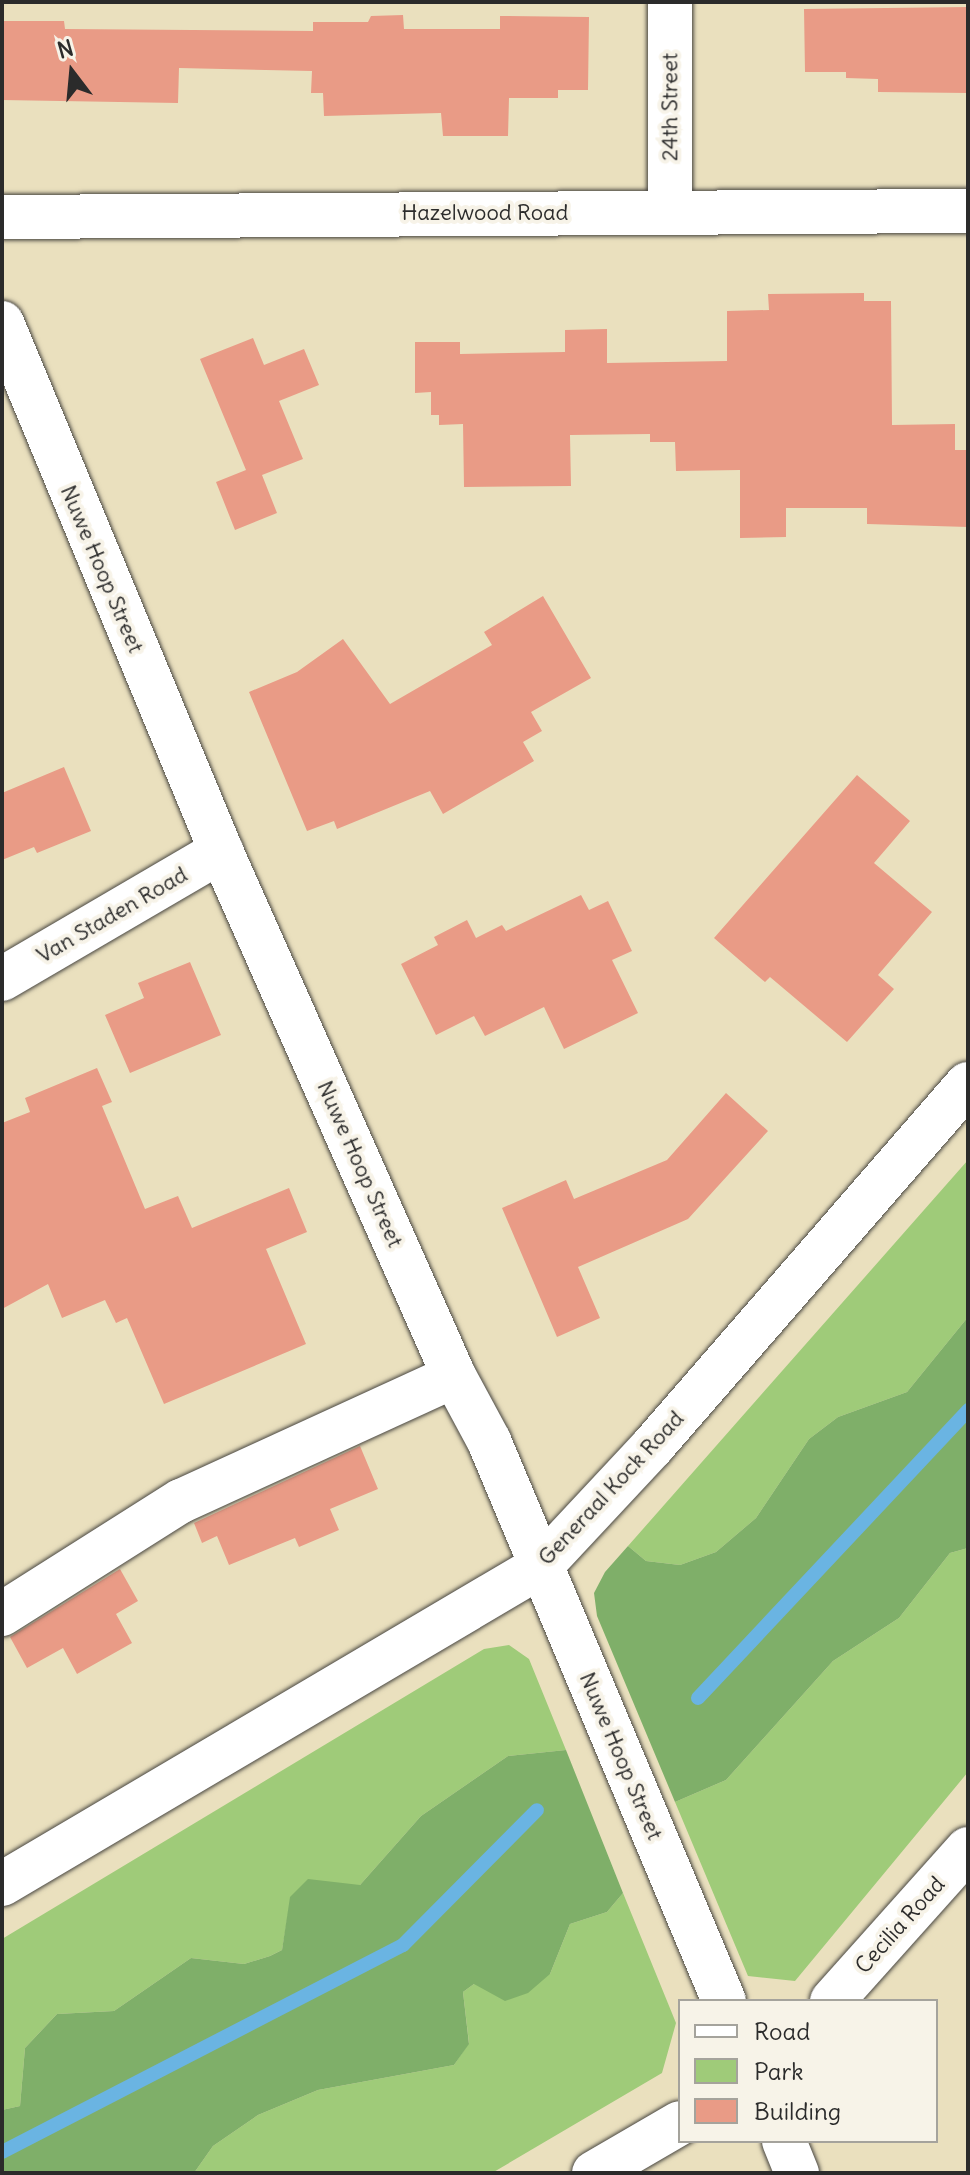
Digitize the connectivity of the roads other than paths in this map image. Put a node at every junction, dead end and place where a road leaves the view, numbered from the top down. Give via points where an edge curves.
1 (670, 2) edge
2 (968, 211) edge
3 (670, 212) junction
4 (2, 217) edge
5 (2, 323) edge
6 (221, 851) junction
7 (2, 979) edge
8 (968, 1084) edge
9 (454, 1376) junction
10 (541, 1566) junction
11 (2, 1614) edge
12 (968, 1849) edge
13 (2, 1884) edge
14 (723, 1999) edge
15 (834, 1999) edge
16 (678, 2124) edge
17 (785, 2143) edge
18 (594, 2173) edge
19 (797, 2173) edge

1 - 3 street, 24th Street
2 - 3 street, Hazelwood Road
3 - 4 street, Hazelwood Road
5 - 6 street, Nuwe Hoop Street
6 - 7 street, Van Staden Road
6 - 9 street, Nuwe Hoop Street
8 - 10 street, Generaal Kock Road via 652,1447
9 - 10 street, Nuwe Hoop Street via 489,1441
9 - 11 street via 181,1501
10 - 13 street, Generaal Kock Road
10 - 14 street, Nuwe Hoop Street
12 - 15 street, Cecilia Road
16 - 18 street
17 - 19 street

